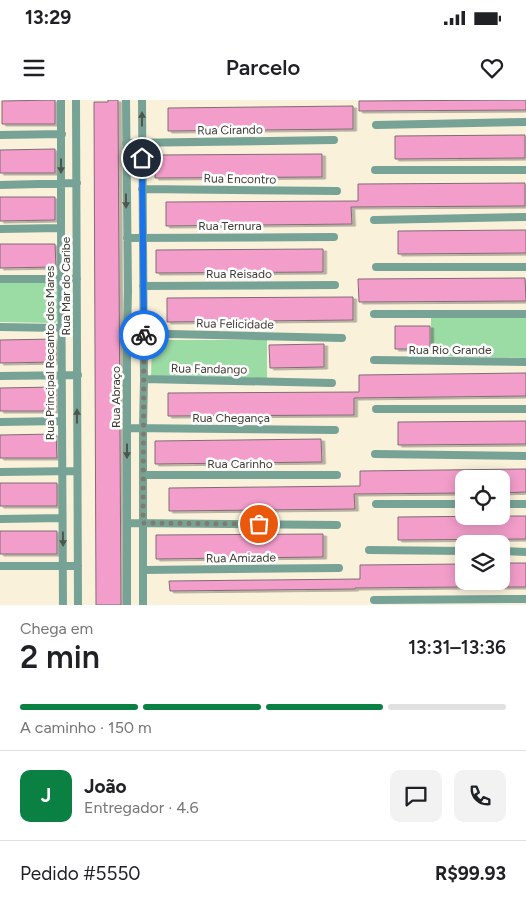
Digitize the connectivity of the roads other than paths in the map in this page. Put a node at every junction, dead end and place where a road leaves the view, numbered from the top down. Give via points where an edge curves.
1 (61, 100) edge
2 (76, 100) edge
3 (126, 100) edge
4 (142, 100) edge
5 (526, 122) edge
6 (376, 125) dead end
7 (62, 134) junction
8 (0, 135) edge
9 (334, 140) dead end
10 (142, 142) junction
11 (126, 143) junction
12 (375, 170) dead end
13 (526, 170) edge
14 (77, 183) junction
15 (61, 184) junction
16 (0, 185) edge
17 (142, 189) junction
18 (337, 191) dead end
19 (526, 217) edge
20 (374, 220) dead end
21 (61, 228) junction
22 (0, 229) edge
23 (142, 237) junction
24 (334, 237) dead end
25 (127, 238) junction
26 (376, 266) dead end
27 (526, 268) edge
28 (61, 278) junction
29 (0, 279) edge
30 (77, 279) junction
31 (335, 285) dead end
32 (143, 286) junction
33 (374, 314) dead end
34 (526, 314) edge
35 (0, 327) edge
36 (61, 328) junction
37 (127, 333) junction
38 (144, 333) junction
39 (342, 338) dead end
40 (374, 360) dead end
41 (526, 362) edge
42 (62, 375) junction
43 (78, 375) junction
44 (0, 376) edge
45 (144, 379) junction
46 (332, 383) dead end
47 (376, 409) dead end
48 (526, 409) edge
49 (62, 421) junction
50 (0, 422) edge
51 (127, 428) junction
52 (143, 428) junction
53 (335, 430) dead end
54 (375, 454) dead end
55 (526, 456) edge
56 (77, 471) junction
57 (0, 472) edge
58 (62, 472) junction
59 (143, 475) junction
60 (337, 476) dead end
61 (376, 504) dead end
62 (455, 504) edge
63 (510, 504) edge
64 (526, 504) edge
65 (62, 518) junction
66 (0, 519) edge
67 (127, 523) junction
68 (143, 523) junction
69 (337, 526) dead end
70 (369, 550) dead end
71 (455, 551) edge
72 (510, 551) edge
73 (526, 552) edge
74 (0, 566) edge
75 (63, 566) junction
76 (78, 566) junction
77 (338, 568) dead end
78 (144, 570) junction
79 (526, 599) edge
80 (374, 600) dead end
81 (63, 605) edge
82 (78, 605) edge
83 (127, 605) edge
84 (144, 605) edge

1 - 7 street, Rua Principal Recanto dos Mares
2 - 14 street, Rua Mar do Caribe
3 - 11 street, Rua Abraço
10 -> 4 street
5 - 6 street
7 - 8 street
7 -> 15 street, Rua Principal Recanto dos Mares
9 - 10 street, Rua Cirando
10 - 11 street, Rua Cirando
10 - 17 street
11 -> 25 street, Rua Abraço
12 - 13 street
14 - 15 street
14 - 30 street, Rua Mar do Caribe
15 - 16 street
15 - 21 street, Rua Principal Recanto dos Mares
17 - 18 street, Rua Encontro
17 - 23 street
19 - 20 street
21 - 22 street
21 - 28 street, Rua Principal Recanto dos Mares
23 - 24 street, Rua Ternura
23 - 25 street, Rua Ternura
23 - 32 street
25 - 37 street, Rua Abraço
26 - 27 street
28 - 29 street
28 - 30 street
28 - 36 street, Rua Principal Recanto dos Mares
30 - 43 street, Rua Mar do Caribe
31 - 32 street, Rua Reisado
32 - 38 street
33 - 34 street
35 - 36 street
36 - 42 street, Rua Principal Recanto dos Mares
37 - 38 street, Rua Felicidade
37 - 51 street, Rua Abraço
38 - 39 street, Rua Felicidade
38 - 45 street
40 - 41 street, Rua Rio Grande
42 - 43 street
42 - 44 street
42 - 49 street, Rua Principal Recanto dos Mares
56 -> 43 street, Rua Mar do Caribe
45 - 46 street, Rua Fandango
45 - 52 street
47 - 48 street
49 - 50 street
49 - 58 street, Rua Principal Recanto dos Mares
51 - 52 street, Rua Chegança
51 -> 67 street, Rua Abraço
52 - 53 street, Rua Chegança
52 - 59 street
54 - 55 street
56 - 58 street
56 - 76 street, Rua Mar do Caribe
57 - 58 street
58 - 65 street, Rua Principal Recanto dos Mares
59 - 60 street, Rua Carinho
59 - 68 street
61 - 62 street
63 - 64 street
65 - 66 street
65 -> 75 street, Rua Principal Recanto dos Mares
67 - 68 street
67 - 83 street, Rua Abraço
68 - 69 street
68 - 78 street
70 - 71 street
72 - 73 street
74 - 75 street
75 - 76 street
75 - 81 street, Rua Principal Recanto dos Mares
76 - 82 street, Rua Mar do Caribe
77 - 78 street, Rua Amizade
78 - 84 street
79 - 80 street

